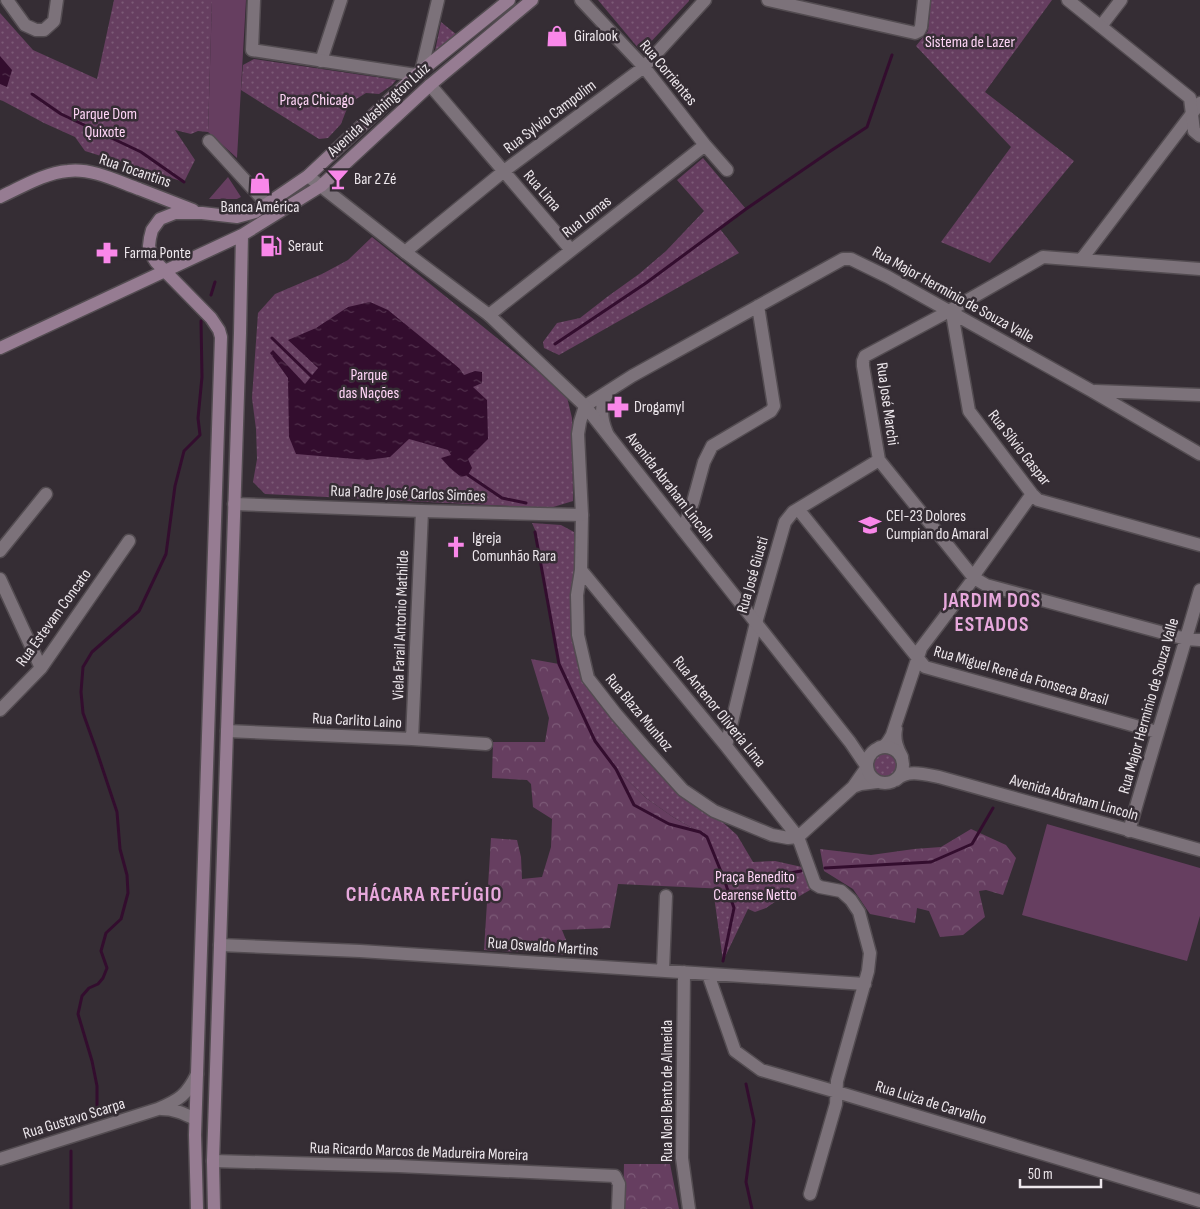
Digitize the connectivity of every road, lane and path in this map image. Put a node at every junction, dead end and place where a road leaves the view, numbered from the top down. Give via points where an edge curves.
1 (7, 0) edge
2 (58, 0) edge
3 (254, 0) edge
4 (341, 0) edge
5 (438, 0) edge
6 (509, 0) edge
7 (532, 0) edge
8 (581, 0) edge
9 (705, 0) edge
10 (768, 0) edge
11 (924, 0) edge
12 (1068, 0) edge
13 (1121, 0) edge
14 (1101, 26) junction
15 (321, 61) junction
16 (644, 67) junction
17 (418, 74) junction
18 (430, 85) junction
19 (1200, 103) edge
20 (1192, 114) junction
21 (1200, 136) edge
22 (209, 140) dead end
23 (705, 145) junction
24 (727, 170) dead end
25 (504, 171) junction
26 (308, 176) junction
27 (321, 186) junction
28 (253, 189) junction
29 (0, 197) edge
30 (266, 204) junction
31 (202, 213) junction
32 (250, 213) junction
33 (1102, 232) junction
34 (242, 235) junction
35 (571, 250) junction
36 (405, 252) junction
37 (1081, 260) junction
38 (1115, 263) junction
39 (1200, 269) edge
40 (164, 272) junction
41 (758, 306) junction
42 (950, 312) junction
43 (489, 315) junction
44 (1, 344) edge
45 (610, 390) junction
46 (1092, 390) junction
47 (1136, 392) junction
48 (1200, 395) edge
49 (586, 406) junction
50 (1132, 414) junction
51 (607, 433) junction
52 (1200, 454) edge
53 (878, 460) junction
54 (46, 494) dead end
55 (1032, 494) junction
56 (234, 504) junction
57 (798, 509) junction
58 (422, 511) junction
59 (582, 515) junction
60 (682, 530) junction
61 (129, 542) dead end
62 (1200, 545) edge
63 (0, 551) edge
64 (581, 570) junction
65 (974, 578) junction
66 (0, 579) edge
67 (1200, 590) edge
68 (756, 623) junction
69 (1186, 639) junction
70 (1200, 640) edge
71 (918, 657) junction
72 (41, 668) junction
73 (0, 710) edge
74 (897, 724) junction
75 (227, 731) junction
76 (1157, 732) junction
77 (412, 739) junction
78 (850, 742) junction
79 (486, 744) dead end
80 (726, 746) junction
81 (879, 748) junction
82 (901, 756) junction
83 (867, 767) junction
84 (938, 777) junction
85 (898, 778) junction
86 (878, 782) junction
87 (853, 787) junction
88 (1129, 831) junction
89 (798, 837) junction
90 (1200, 850) edge
91 (666, 896) dead end
92 (220, 945) junction
93 (662, 970) junction
94 (684, 972) junction
95 (708, 974) junction
96 (865, 984) junction
97 (197, 1074) junction
98 (837, 1092) junction
99 (158, 1109) junction
100 (195, 1119) junction
101 (194, 1135) junction
102 (0, 1159) edge
103 (212, 1161) junction
104 (810, 1194) dead end
105 (1200, 1201) edge
106 (192, 1209) edge
107 (197, 1209) edge
108 (214, 1209) edge
109 (618, 1209) edge
110 (689, 1209) edge

1 - 2 street via 25,26 36,30 44,30 54,21
3 - 15 street via 252,50
4 - 15 street
5 - 17 street
6 - 17 main road, Avenida Washington Luiz
7 - 18 main road, Avenida Washington Luiz
8 - 16 street, Rua Corrientes
9 - 16 street, Rua Sylvio Campolim
10 - 11 street via 915,33 921,27
12 - 14 street
13 - 14 street
14 - 20 street via 1190,98
15 - 17 street
16 - 23 street, Rua Corrientes
16 - 25 street, Rua Sylvio Campolim
17 - 26 main road, Avenida Washington Luiz
18 - 25 street, Rua Lima
18 - 27 main road, Avenida Washington Luiz
19 - 20 street
20 - 21 street via 1194,131
20 - 33 street
22 - 28 street
23 - 24 street, Rua Corrientes
23 - 35 street, Rua Lomas
25 - 35 street, Rua Lima
25 - 36 street, Rua Sylvio Campolim
26 - 27 street, Avenida Abraham Lincoln
26 - 30 main road, Avenida Washington Luiz
27 - 34 main road, Avenida Washington Luiz
27 - 36 street, Avenida Abraham Lincoln
28 - 30 street
28 - 32 street via 254,203
29 - 31 main road, Rua Tocantins via 50,175 68,170 81,171 111,178
30 - 32 main road, Avenida Washington Luiz
31 - 32 main road, Avenida Washington Luiz via 237,217
31 - 40 main road, Avenida Washington Luiz via 175,213 155,224 149,246
33 - 37 street
33 - 38 street via 1098,240 1099,255
34 - 40 main road, Avenida Washington Luiz
34 - 56 main road
35 - 43 street, Rua Lomas
36 - 43 street, Avenida Abraham Lincoln
37 - 38 street, Rua José Marchi
37 - 42 street, Rua José Marchi via 1042,257
38 - 39 street, Rua José Marchi
40 - 44 main road, Avenida Washington Luiz
40 - 97 main road, Avenida Washington Luiz via 211,318 221,337
41 - 42 street, Rua Major Herminio de Souza Valle via 843,259 851,259
41 - 45 street, Rua Major Herminio de Souza Valle
41 - 60 street via 774,406 771,411 712,446
42 - 46 street, Rua Major Herminio de Souza Valle
42 - 53 street, Rua José Marchi via 865,356 863,366
42 - 55 street, Rua Sílvio Gaspar via 969,411
43 - 49 street, Avenida Abraham Lincoln
45 - 49 street, Rua Major Herminio de Souza Valle
45 - 51 street via 602,405
46 - 47 street
46 - 50 street, Rua Major Herminio de Souza Valle
47 - 48 street
47 - 50 street via 1128,403
49 - 51 street, Avenida Abraham Lincoln
49 - 59 street, Rua Blaza Munhoz via 578,434
50 - 52 street, Rua Major Herminio de Souza Valle
51 - 60 street, Avenida Abraham Lincoln
53 - 57 street, Rua José Giusti
53 - 65 street, Rua José Marchi
54 - 63 street
55 - 62 street, Rua Sílvio Gaspar via 1038,500
55 - 65 street
56 - 58 street, Rua Padre José Carlos Simões
56 - 75 main road
57 - 68 street, Rua José Giusti via 786,522
57 - 71 street, Rua Miguel Renê da Fonseca Brasil
58 - 59 street, Rua Padre José Carlos Simões
58 - 77 street, Viela Farail Antonio Mathilde
59 - 64 street, Rua Blaza Munhoz
60 - 68 street, Avenida Abraham Lincoln
61 - 72 street, Rua Estevam Concato
64 - 80 street, Rua Antenor Oliveria Lima
64 - 89 street, Rua Blaza Munhoz via 578,635 588,678 616,714 683,790 714,811 772,834
65 - 69 street, Rua José Marchi via 986,586
65 - 71 street via 921,648
66 - 72 street
67 - 69 street, Rua Major Herminio de Souza Valle
68 - 78 street, Avenida Abraham Lincoln
68 - 80 street, Rua José Giusti
69 - 70 street, Rua José Marchi
69 - 76 street, Rua Major Herminio de Souza Valle
71 - 74 street
71 - 76 street, Rua Miguel Renê da Fonseca Brasil via 925,667
72 - 73 street, Rua Estevam Concato
74 - 81 street via 888,742
74 - 82 street via 895,740
75 - 77 street, Rua Carlito Laino
75 - 92 main road
76 - 88 street, Rua Major Herminio de Souza Valle
77 - 79 street, Rua Carlito Laino
78 - 81 street via 866,750
78 - 83 street, Avenida Abraham Lincoln
80 - 89 street, Rua Antenor Oliveria Lima
81 - 82 street via 891,747
81 - 83 street via 872,752
82 - 84 street, Avenida Abraham Lincoln via 909,764
82 - 85 street via 904,764
83 - 86 street via 868,773
83 - 87 street
84 - 85 street, Avenida Abraham Lincoln via 916,773
84 - 88 street, Avenida Abraham Lincoln
85 - 86 street via 890,783
86 - 87 street
87 - 89 street
88 - 90 street, Avenida Abraham Lincoln
89 - 96 street, Rua Antenor Oliveria Lima via 815,884 841,891 859,912 870,953
91 - 93 street
92 - 93 street, Rua Oswaldo Martins
92 - 103 main road
93 - 94 street, Rua Oswaldo Martins
94 - 95 street, Rua Oswaldo Martins
94 - 110 street, Rua Noel Bento de Almeida via 682,1158
95 - 96 street, Rua Oswaldo Martins
95 - 98 street, Rua Luiza de Carvalho via 735,1051 761,1070
96 - 98 street via 837,1081
97 - 99 street, Rua Gustavo Scarpa via 188,1091
97 - 100 main road
98 - 104 street
98 - 105 street, Rua Luiza de Carvalho
99 - 100 street, Rua Gustavo Scarpa via 178,1111
99 - 102 street, Rua Gustavo Scarpa
100 - 101 main road
101 - 106 street
101 - 107 main road
103 - 108 main road
103 - 109 street, Rua Ricardo Marcos de Madureira Moreira via 615,1176 619,1184

